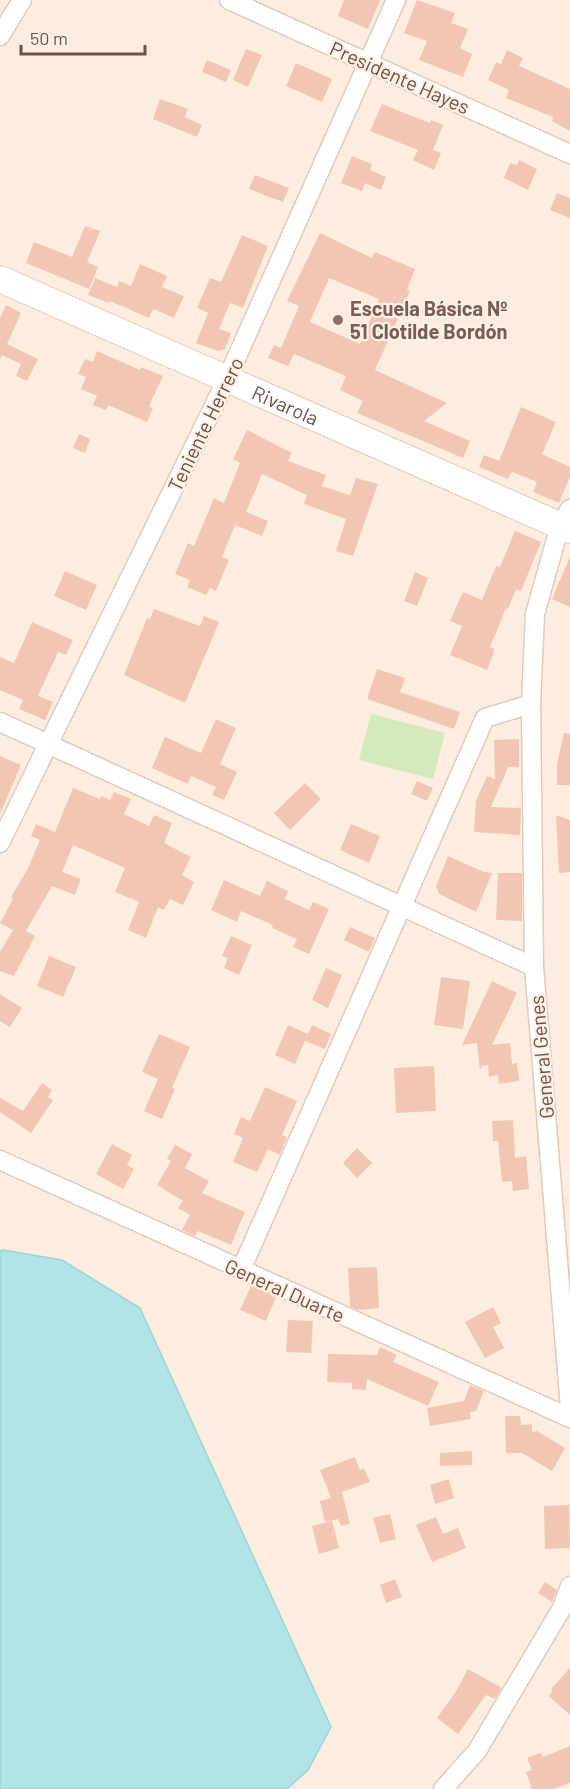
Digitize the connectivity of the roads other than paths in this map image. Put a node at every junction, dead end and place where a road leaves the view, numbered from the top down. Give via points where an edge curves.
1 (22, 0) edge
2 (229, 0) edge
3 (396, 0) edge
4 (0, 36) edge
5 (369, 63) junction
6 (570, 154) edge
7 (0, 279) edge
8 (227, 380) junction
9 (567, 521) edge
10 (531, 704) junction
11 (0, 722) edge
12 (48, 744) junction
13 (0, 843) edge
14 (401, 906) junction
15 (534, 967) junction
16 (0, 1160) edge
17 (241, 1270) junction
18 (570, 1408) edge
19 (570, 1418) edge
20 (570, 1586) edge
21 (443, 1789) edge

1 - 4 street
2 - 5 street, Presidente Hayes
3 - 5 street, Teniente Herrero
5 - 6 street, Presidente Hayes
5 - 8 street, Teniente Herrero
7 - 8 street, Rivarola
8 - 9 street, Rivarola
8 - 12 street, Teniente Herrero
9 - 10 street, General Genes via 535,614
10 - 14 street via 485,718
10 - 15 street, General Genes
11 - 12 street
12 - 13 street, Teniente Herrero
12 - 14 street
14 - 15 street
14 - 17 street
15 - 18 street, General Genes
16 - 17 street, General Duarte
17 - 19 street, General Duarte
20 - 21 street via 562,1608 477,1751

